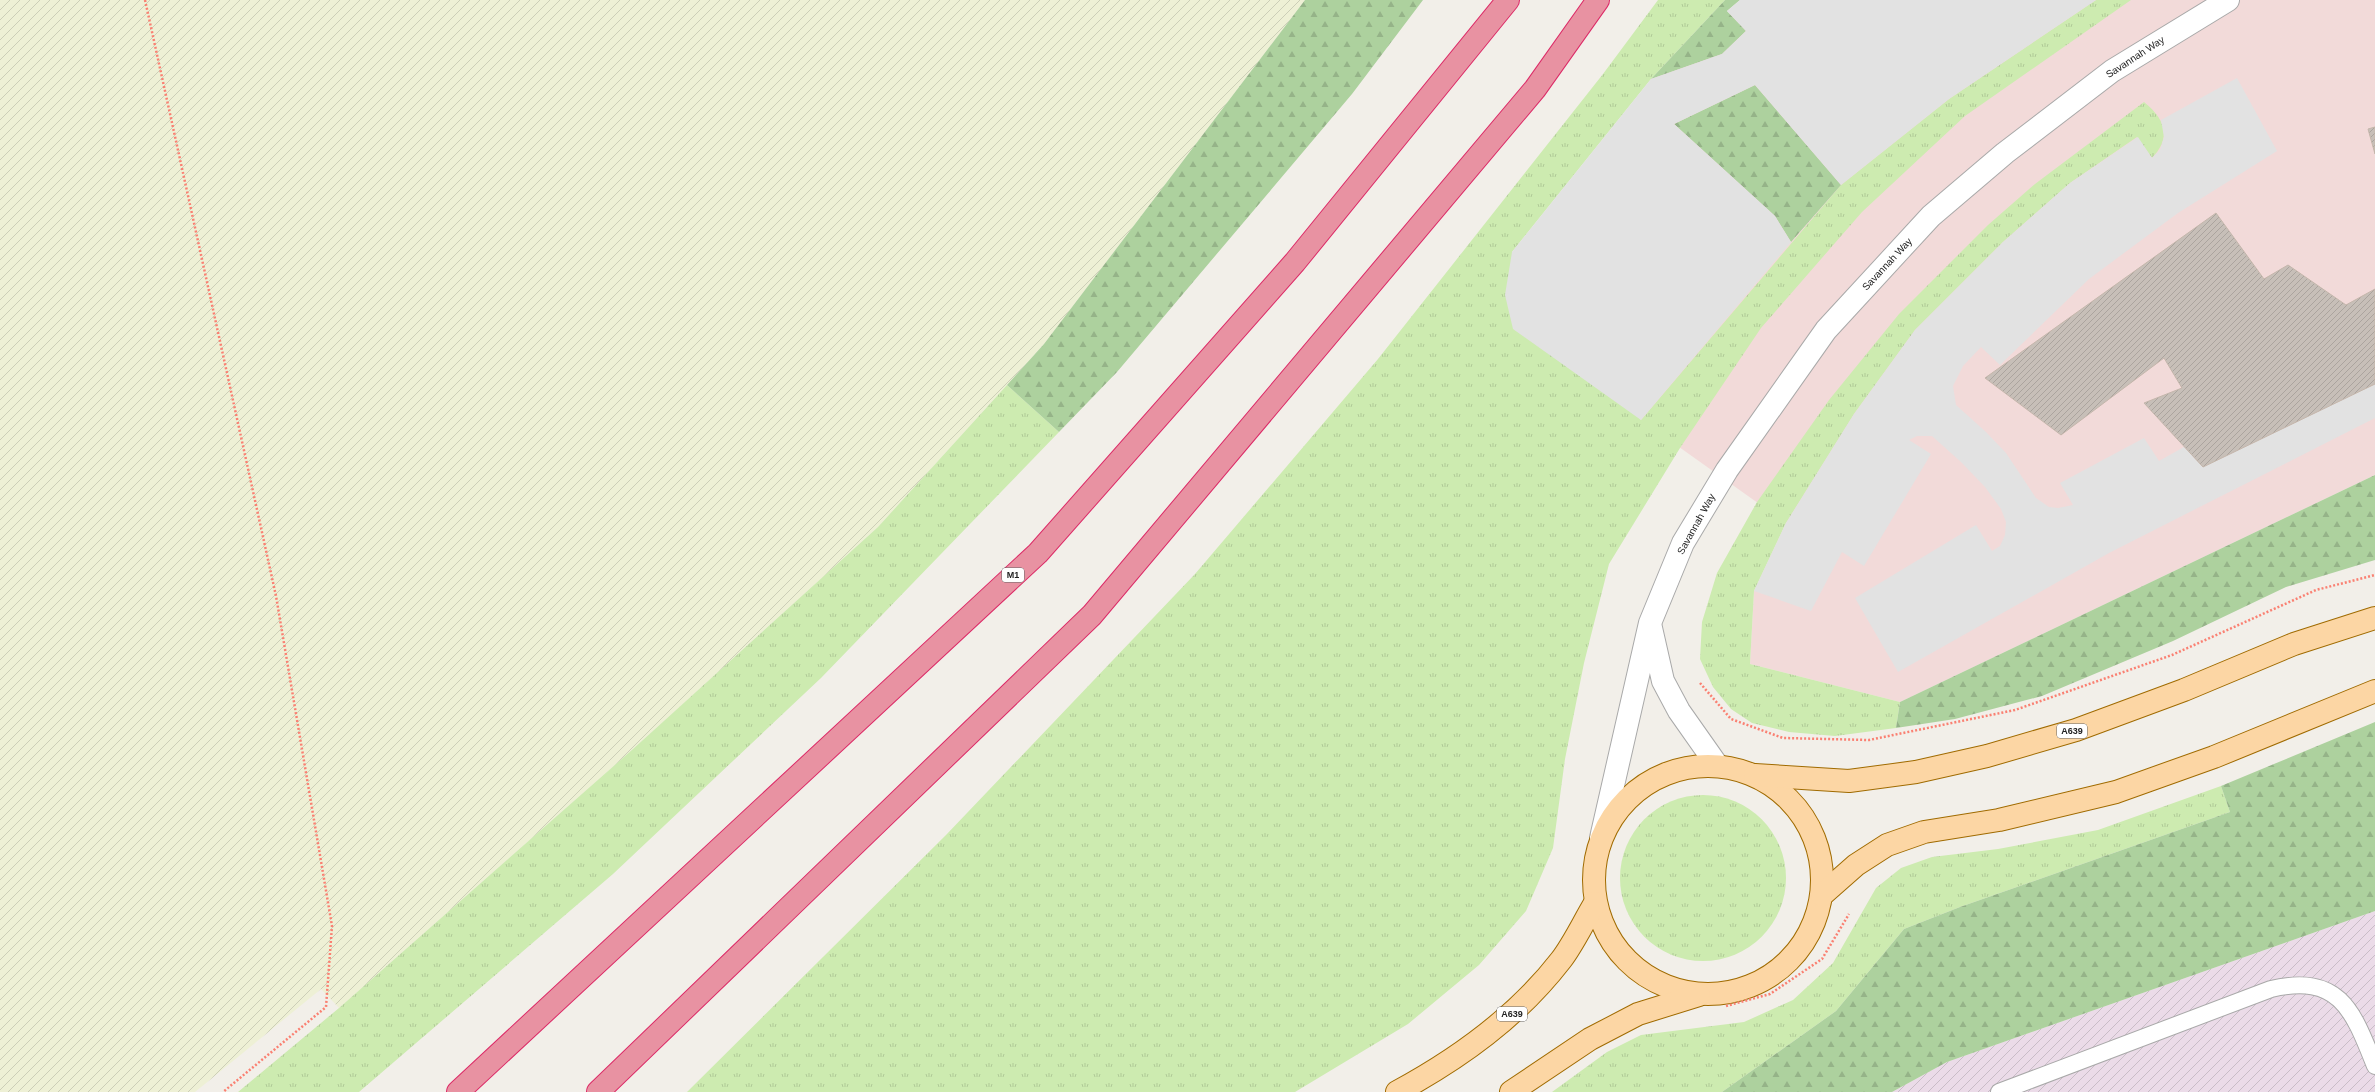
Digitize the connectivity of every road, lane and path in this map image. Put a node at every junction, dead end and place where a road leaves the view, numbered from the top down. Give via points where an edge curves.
1 (145, 0) edge
2 (1508, 0) edge
3 (1598, 0) edge
4 (2228, 0) edge
5 (2375, 575) edge
6 (2375, 618) edge
7 (1650, 623) junction
8 (1698, 680) dead end
9 (2375, 691) edge
10 (1717, 765) junction
11 (1755, 775) junction
12 (1601, 838) junction
13 (1822, 895) junction
14 (1595, 903) junction
15 (1850, 912) dead end
16 (1700, 995) junction
17 (1722, 1007) dead end
18 (2375, 1066) edge
19 (223, 1092) edge
20 (458, 1092) edge
21 (598, 1092) edge
22 (1397, 1092) edge
23 (1511, 1092) edge
24 (1999, 1092) edge

1 - 19 path via 276,596 332,926 326,1007
2 - 20 highway, M1 via 1295,262 1038,553
3 - 21 highway via 1535,89 1092,615
4 - 7 street, Savannah Way via 2112,70 2005,153 1926,222 1826,330 1727,470 1683,543
5 - 8 path via 2316,590 2172,655 2015,710 1869,740 1783,738 1731,719
6 - 11 main road, A639 via 2294,644 2184,690 2076,730 1987,756 1916,772 1849,781
7 - 10 street via 1663,681 1679,711
7 - 12 street, Savannah Way
9 - 13 main road via 2214,757 2116,792 1999,820 1924,832 1887,845 1856,865
10 - 11 main road
10 - 12 main road via 1677,769 1641,787 1618,810
11 - 13 main road via 1794,804 1818,847
12 - 14 main road via 1594,870
13 - 16 main road via 1812,928 1793,957 1766,979 1734,992
14 - 16 main road via 1605,931 1621,956 1643,976 1670,989
14 - 22 main road, A639 via 1562,960 1514,1012 1469,1048
15 - 17 path via 1822,959 1770,994
16 - 23 main road via 1631,1018 1590,1039
18 - 24 lane via 2352,1012 2336,996 2315,986 2293,984 2271,989

